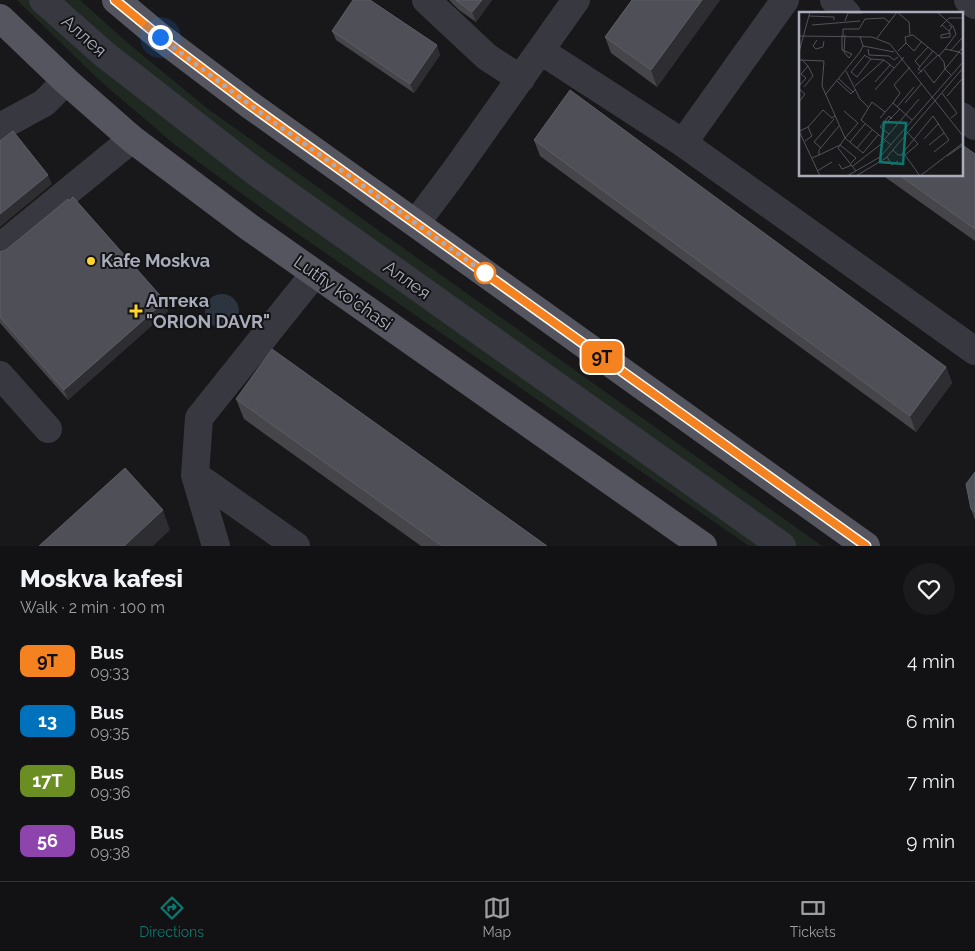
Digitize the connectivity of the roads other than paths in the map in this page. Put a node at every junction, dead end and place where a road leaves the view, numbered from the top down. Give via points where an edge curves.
1 (43, 0) edge
2 (116, 0) edge
3 (426, 0) edge
4 (576, 0) edge
5 (785, 0) edge
6 (834, 0) edge
7 (968, 0) edge
8 (975, 5) edge
9 (845, 12) edge
10 (0, 18) edge
11 (541, 51) junction
12 (521, 79) junction
13 (66, 81) junction
14 (962, 117) edge
15 (975, 126) edge
16 (0, 127) edge
17 (132, 139) junction
18 (683, 143) junction
19 (416, 223) junction
20 (0, 248) edge
21 (315, 273) junction
22 (975, 351) edge
23 (0, 375) edge
24 (48, 429) dead end
25 (195, 475) junction
26 (216, 546) edge
27 (296, 546) edge
28 (703, 546) edge
29 (782, 546) edge
30 (866, 546) edge

1 - 29 street, Аллея via 104,54 257,173
2 - 19 main road via 250,105
3 - 12 street via 487,57
4 - 11 street
5 - 18 street
6 - 9 street
7 - 8 street
10 - 13 main road, Lutfiy ko'chasi
11 - 12 street
11 - 18 street
12 - 19 street
13 - 16 street via 44,104
13 - 17 main road, Lutfiy ko'chasi
14 - 15 street
17 - 20 street
17 - 21 main road, Lutfiy ko'chasi
18 - 22 street
19 - 30 main road
21 - 25 street via 199,418
21 - 28 main road, Lutfiy ko'chasi
23 - 24 street
25 - 26 street
25 - 27 street

